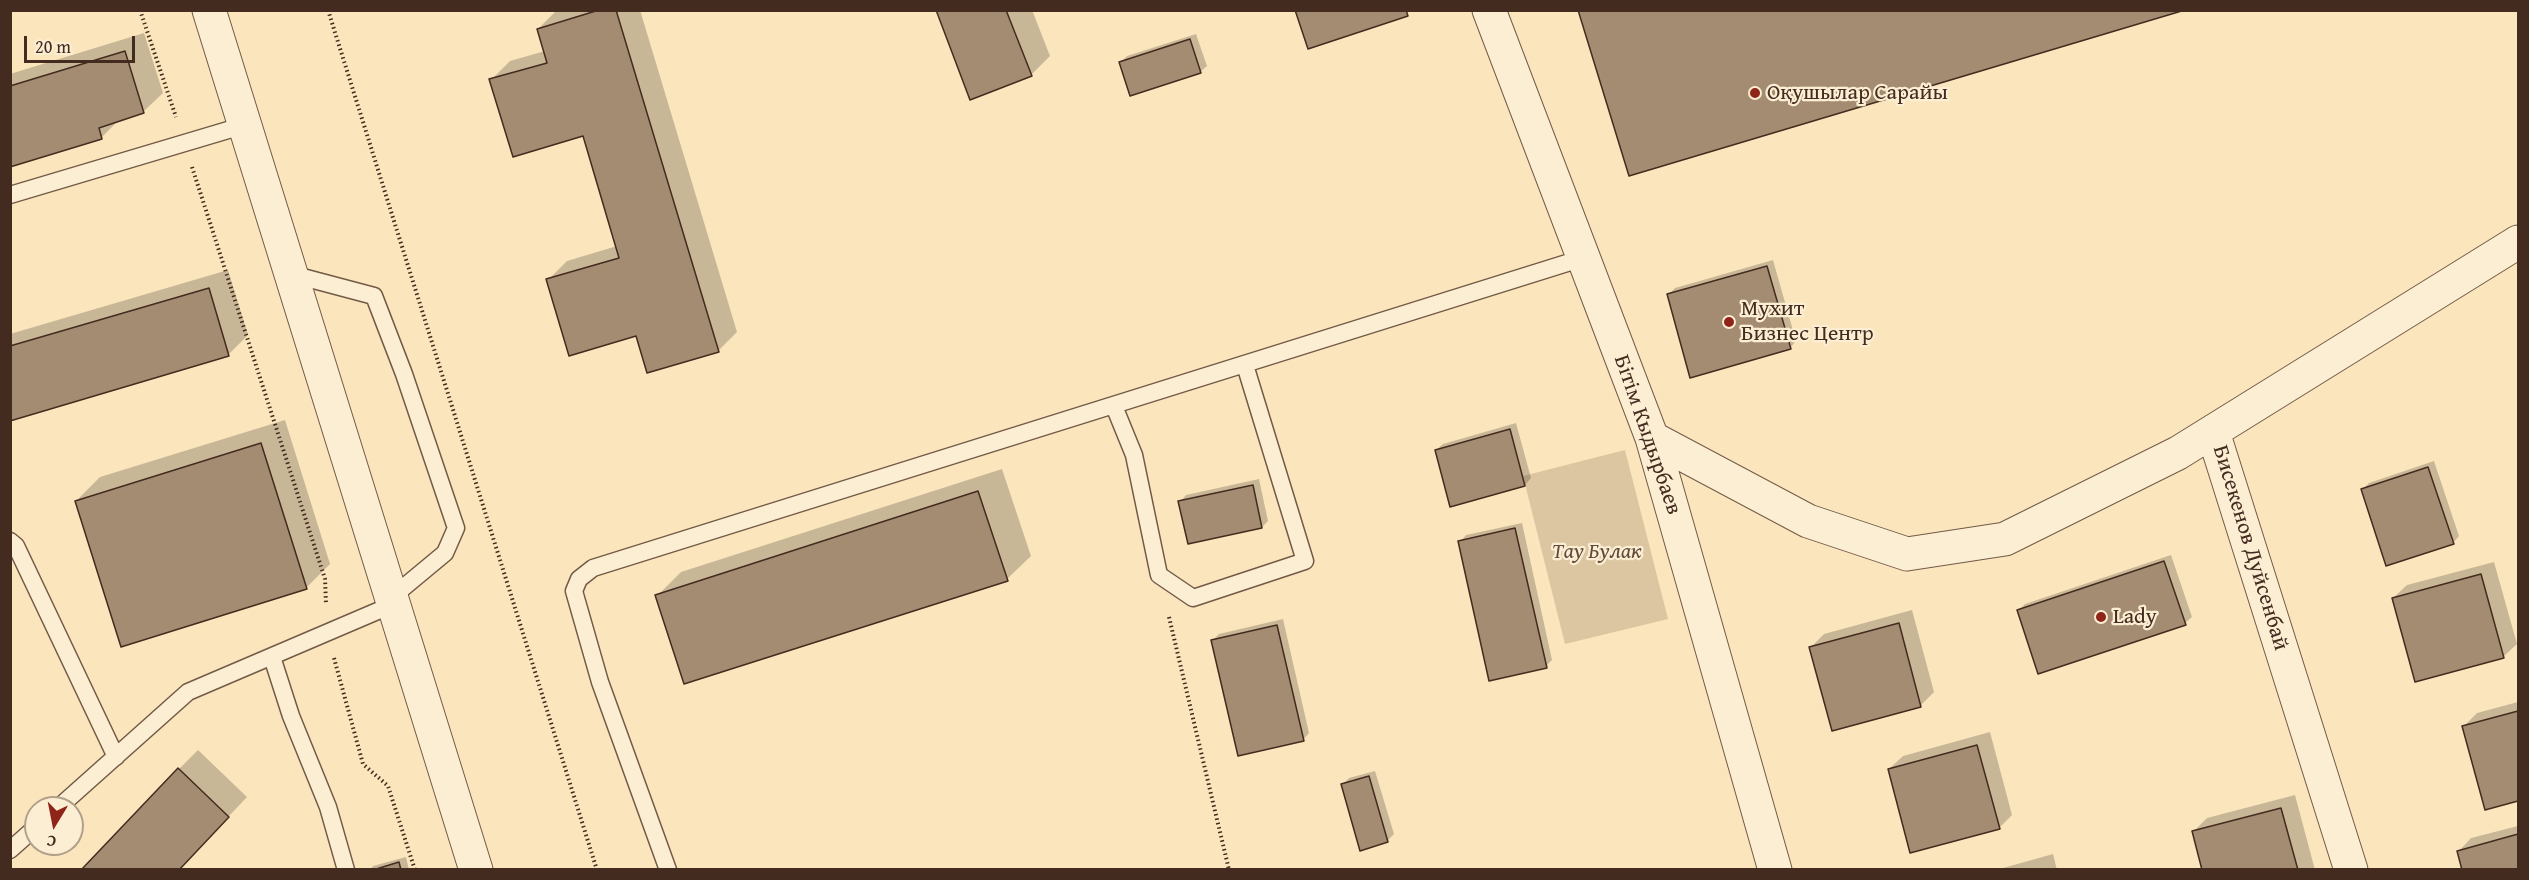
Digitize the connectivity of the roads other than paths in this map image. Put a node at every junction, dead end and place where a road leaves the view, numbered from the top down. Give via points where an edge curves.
1 (209, 10) edge
2 (1489, 10) edge
3 (245, 125) junction
4 (10, 195) edge
5 (2518, 242) edge
6 (1583, 258) junction
7 (291, 274) junction
8 (1245, 365) junction
9 (1114, 406) junction
10 (2213, 432) junction
11 (1652, 438) junction
12 (10, 542) edge
13 (393, 601) junction
14 (272, 657) junction
15 (116, 757) junction
16 (72, 796) edge
17 (24, 838) edge
18 (10, 850) edge
19 (346, 870) edge
20 (476, 870) edge
21 (668, 870) edge
22 (1776, 870) edge
23 (2351, 870) edge

1 - 3 street
2 - 6 street, Бiтiм Кыдырбаев
3 - 4 lane
3 - 7 street
5 - 10 street, Бисекенов Дуйсенбай
6 - 8 lane
6 - 11 street, Бiтiм Кыдырбаев
7 - 13 street
7 - 13 lane via 374,296 456,528 445,553
8 - 9 lane
8 - 9 lane via 1305,561 1193,598 1159,575 1134,455
9 - 21 lane via 592,568 579,579 574,591 600,682
10 - 11 street via 2005,539 1907,554 1808,521
10 - 23 street, Бисекенов Дуйсенбай
11 - 22 street, Бiтiм Кыдырбаев
12 - 15 lane via 16,546
13 - 14 lane
13 - 20 street
14 - 15 lane via 188,692
14 - 19 lane via 328,807
15 - 16 lane
17 - 18 lane

